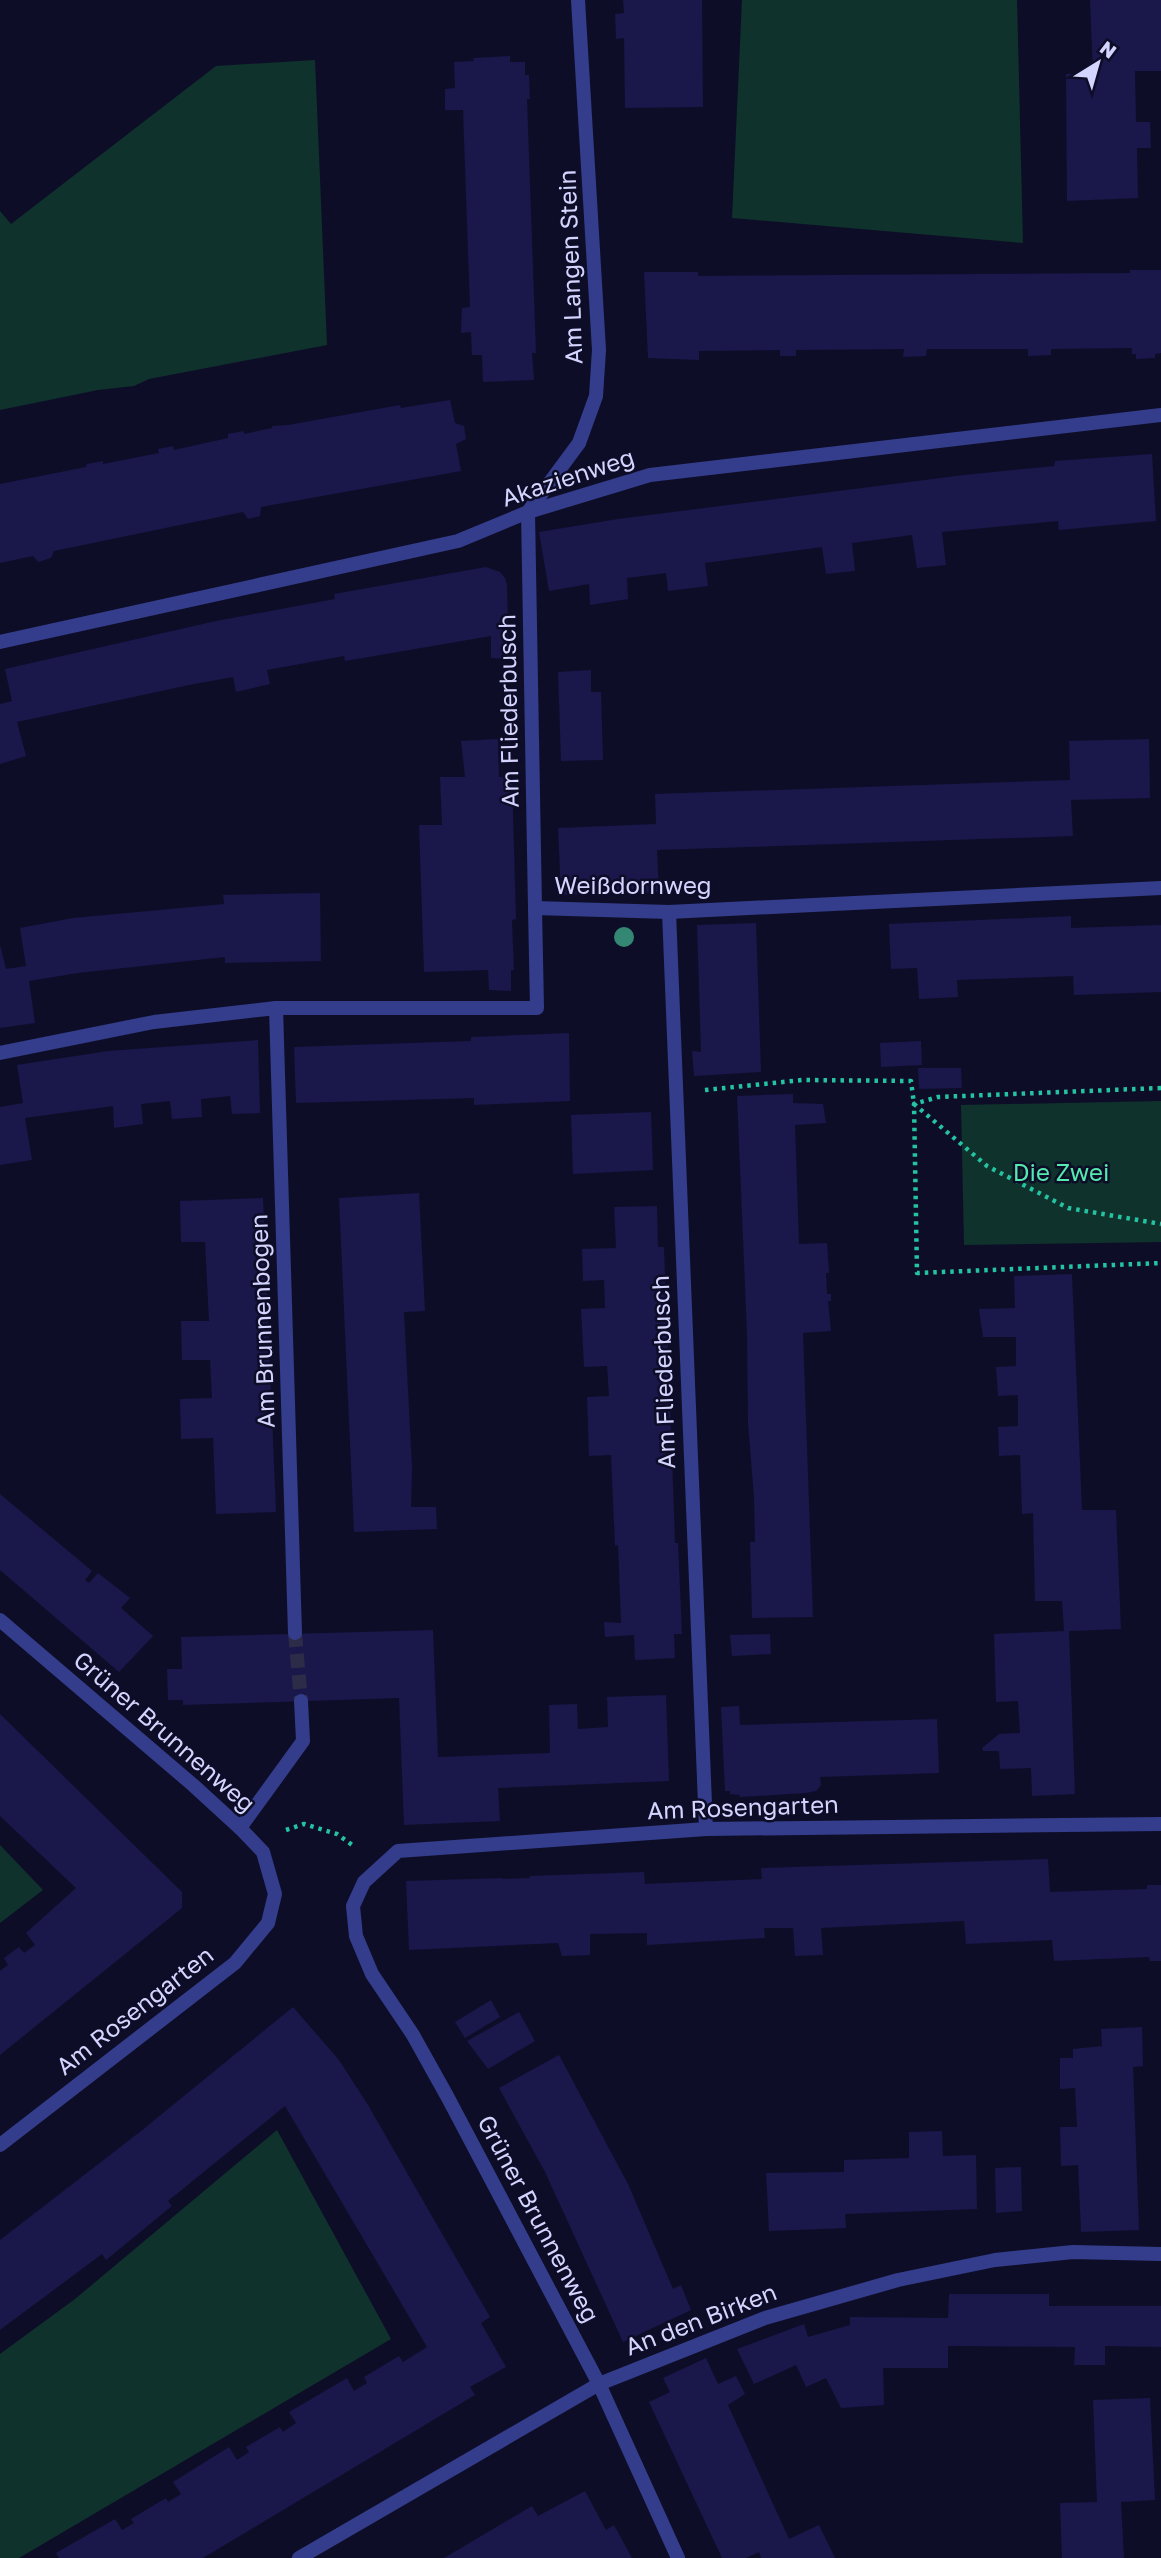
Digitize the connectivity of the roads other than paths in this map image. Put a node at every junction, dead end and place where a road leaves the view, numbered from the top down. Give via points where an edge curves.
1 (578, 0) edge
2 (1161, 415) edge
3 (528, 512) junction
4 (0, 642) edge
5 (1161, 888) edge
6 (535, 908) junction
7 (669, 912) junction
8 (276, 1008) junction
9 (0, 1053) edge
10 (0, 1620) edge
11 (295, 1633) tunnel mouth
12 (301, 1701) tunnel mouth
13 (1161, 1824) edge
14 (240, 1828) junction
15 (706, 1829) junction
16 (275, 1894) joint
17 (353, 1906) joint
18 (0, 2145) edge
19 (1161, 2254) edge
20 (599, 2384) junction
21 (299, 2558) edge
22 (678, 2558) edge

1 - 3 street, Am Langen Stein via 599,351 596,396 579,443
2 - 3 street, Akazienweg via 650,475
3 - 4 street, Akazienweg via 458,541
3 - 6 street, Am Fliederbusch
5 - 7 street, Weißdornweg
6 - 7 street, Weißdornweg
6 - 8 street, Weißdornweg via 537,1008
7 - 15 street, Am Fliederbusch
8 - 9 street, Weißdornweg via 154,1022
8 - 11 street, Am Brunnenbogen
10 - 14 street, Grüner Brunnenweg
12 - 14 street via 303,1741
13 - 15 street, Am Rosengarten
14 - 16 street, Grüner Brunnenweg via 263,1852
15 - 17 street, Am Rosengarten via 398,1851 364,1882
16 - 18 street, Am Rosengarten via 268,1923 235,1963
17 - 20 street, Grüner Brunnenweg via 356,1936 372,1974 447,2096
19 - 20 street, An den Birken via 1073,2252 995,2259 898,2280 765,2318
20 - 21 street, An den Birken
20 - 22 street, Grüner Brunnenweg

